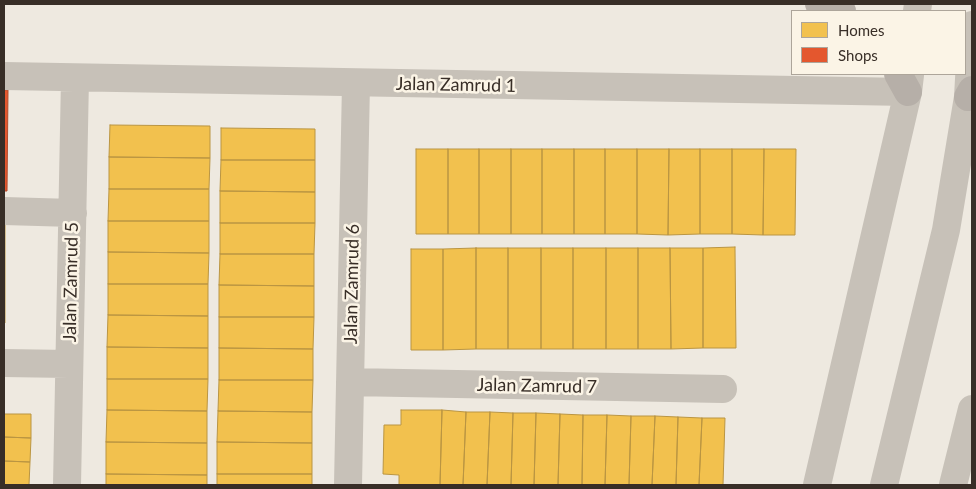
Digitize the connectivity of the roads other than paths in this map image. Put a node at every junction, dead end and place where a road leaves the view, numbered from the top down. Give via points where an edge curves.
1 (819, 4) edge
2 (839, 10) edge
3 (972, 24) edge
4 (4, 76) edge
5 (75, 78) junction
6 (905, 80) edge
7 (356, 83) junction
8 (970, 93) edge
9 (4, 211) edge
10 (73, 213) junction
11 (4, 363) edge
12 (69, 364) junction
13 (350, 382) junction
14 (723, 389) dead end
15 (972, 409) edge
16 (67, 485) edge
17 (348, 485) edge
18 (817, 485) edge
19 (884, 485) edge
20 (953, 485) edge

1 - 2 main road
3 - 8 street
4 - 5 street, Jalan Zamrud 1
5 - 7 street, Jalan Zamrud 1
5 - 10 street, Jalan Zamrud 5
6 - 7 street, Jalan Zamrud 1
6 - 18 street
7 - 13 street, Jalan Zamrud 6
8 - 19 street via 946,230
9 - 10 street
10 - 12 street, Jalan Zamrud 5
11 - 12 street
12 - 16 street, Jalan Zamrud 5
13 - 14 street, Jalan Zamrud 7
13 - 17 street, Jalan Zamrud 6
15 - 20 street

